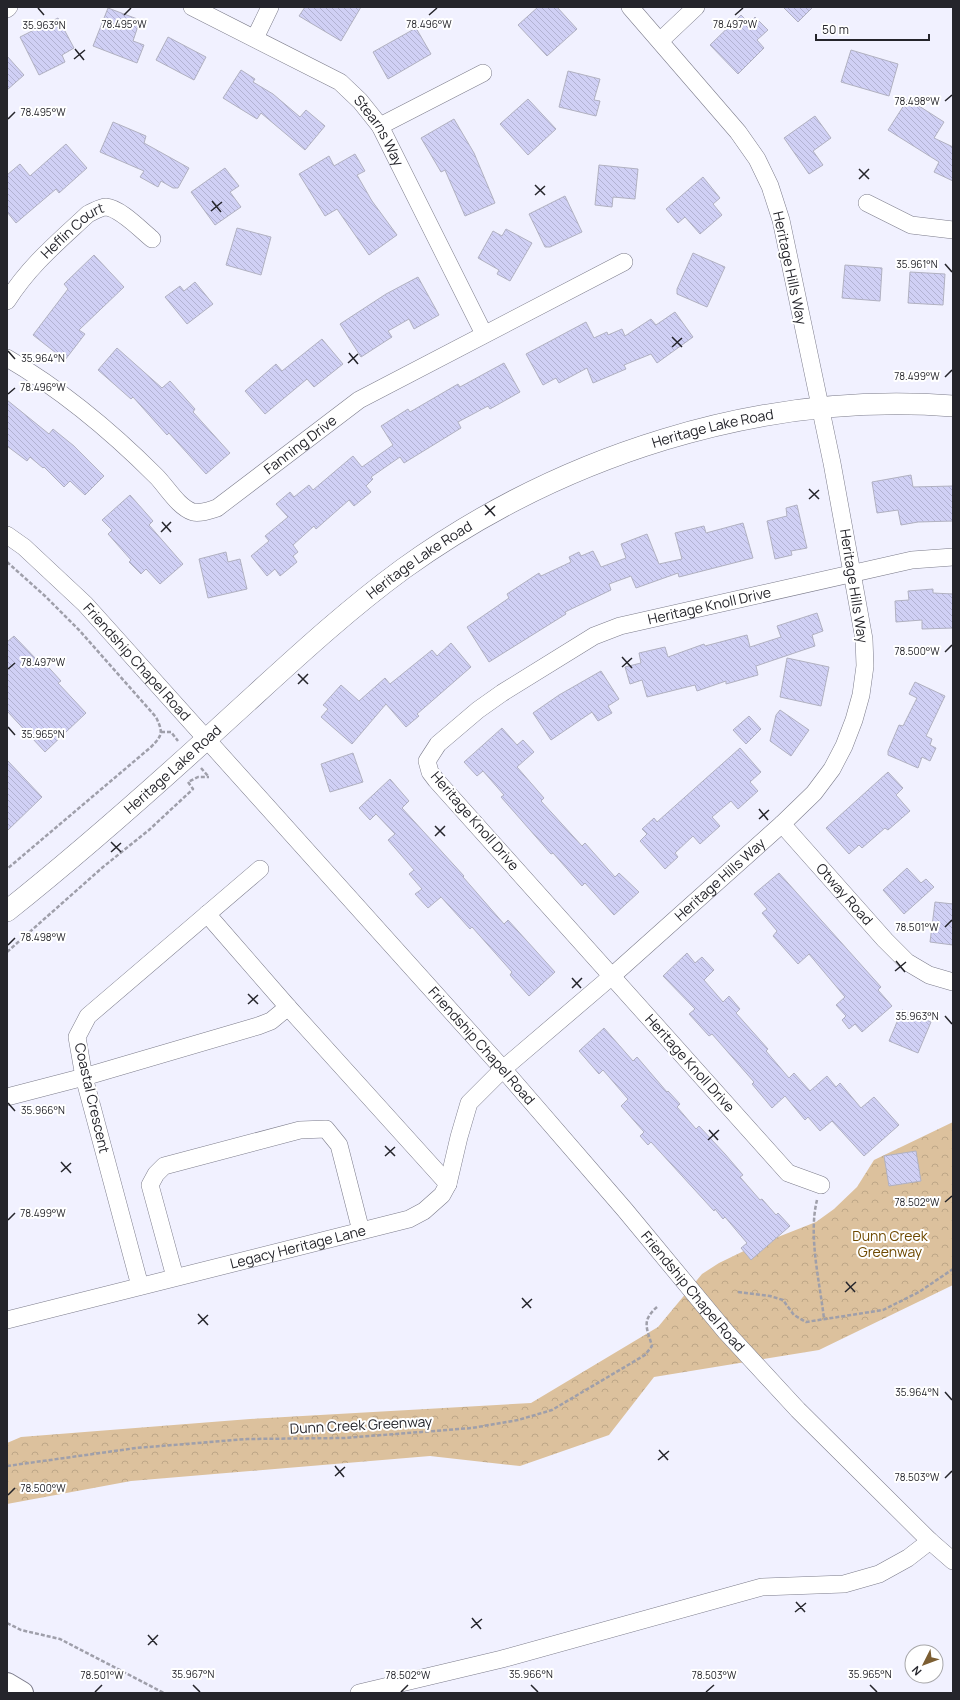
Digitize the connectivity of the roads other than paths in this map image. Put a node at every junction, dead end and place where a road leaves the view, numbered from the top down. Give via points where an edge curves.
1 (192, 7) edge
2 (270, 7) edge
3 (630, 7) edge
4 (696, 7) edge
5 (255, 38) junction
6 (660, 41) junction
7 (483, 73) dead end
8 (380, 126) junction
9 (867, 203) dead end
10 (953, 230) edge
11 (152, 239) dead end
12 (624, 262) dead end
13 (7, 301) edge
14 (484, 334) junction
15 (7, 358) edge
16 (953, 406) edge
17 (820, 409) junction
18 (7, 535) edge
19 (953, 557) edge
20 (853, 574) junction
21 (206, 739) junction
22 (782, 824) junction
23 (260, 869) dead end
24 (7, 911) edge
25 (207, 914) junction
26 (612, 976) junction
27 (953, 982) edge
28 (288, 1007) junction
29 (503, 1070) junction
30 (84, 1077) junction
31 (7, 1097) edge
32 (448, 1184) junction
33 (821, 1185) road end
34 (360, 1231) junction
35 (175, 1277) junction
36 (140, 1286) junction
37 (7, 1320) edge
38 (930, 1540) junction
39 (953, 1561) edge
40 (7, 1684) edge
41 (22, 1693) edge
42 (359, 1693) edge

1 - 5 street, Stearns Way
2 - 5 street
3 - 6 street, Heritage Hills Way
4 - 6 street
5 - 8 street, Stearns Way via 340,82 360,101
6 - 17 street, Heritage Hills Way via 738,132 757,159 770,186 781,220
7 - 8 street
8 - 14 street, Stearns Way
9 - 10 street via 911,225
11 - 13 street, Heflin Court via 116,210 105,207 97,210 88,214 41,256
12 - 14 street, Fanning Drive
14 - 15 street, Fanning Drive via 359,400 217,508 205,512 193,512 182,506 163,482 93,417 56,389
16 - 17 main road, Heritage Lake Road via 914,403
17 - 20 street, Heritage Hills Way
17 - 21 main road, Heritage Lake Road via 696,430 617,455 539,488 469,526 404,569 328,628
18 - 21 street, Friendship Chapel Road via 24,547 85,604
19 - 20 street, Heritage Knoll Drive via 912,560
20 - 22 street, Heritage Hills Way via 864,638 865,666 854,720 832,769 814,793
20 - 26 street, Heritage Knoll Drive via 642,620 594,636 478,710 430,753 427,761 436,780
21 - 24 main road, Heritage Lake Road via 75,857
21 - 29 street, Friendship Chapel Road
22 - 26 street, Heritage Hills Way
22 - 27 street, Otway Road via 906,962 929,975
23 - 25 street, Coastal Crescent
25 - 28 street
25 - 30 street, Coastal Crescent via 88,1016 77,1037
26 - 29 street, Heritage Hills Way
26 - 33 street, Heritage Knoll Drive via 788,1173
28 - 30 street via 271,1021 258,1026
28 - 32 street
29 - 32 street, Legacy Heritage Lane via 470,1103
29 - 38 street, Friendship Chapel Road via 625,1210 726,1332 798,1410
30 - 31 street
30 - 36 street, Coastal Crescent
32 - 34 street, Legacy Heritage Lane via 442,1195 424,1211 408,1219
34 - 35 street, Legacy Heritage Lane
34 - 35 street via 338,1145 326,1129 300,1130 164,1166 156,1174 150,1185
35 - 36 street, Legacy Heritage Lane
36 - 37 street, Legacy Heritage Lane
38 - 39 street, Friendship Chapel Road
38 - 42 street via 908,1558 880,1574 844,1584 762,1587 502,1659
40 - 41 highway

